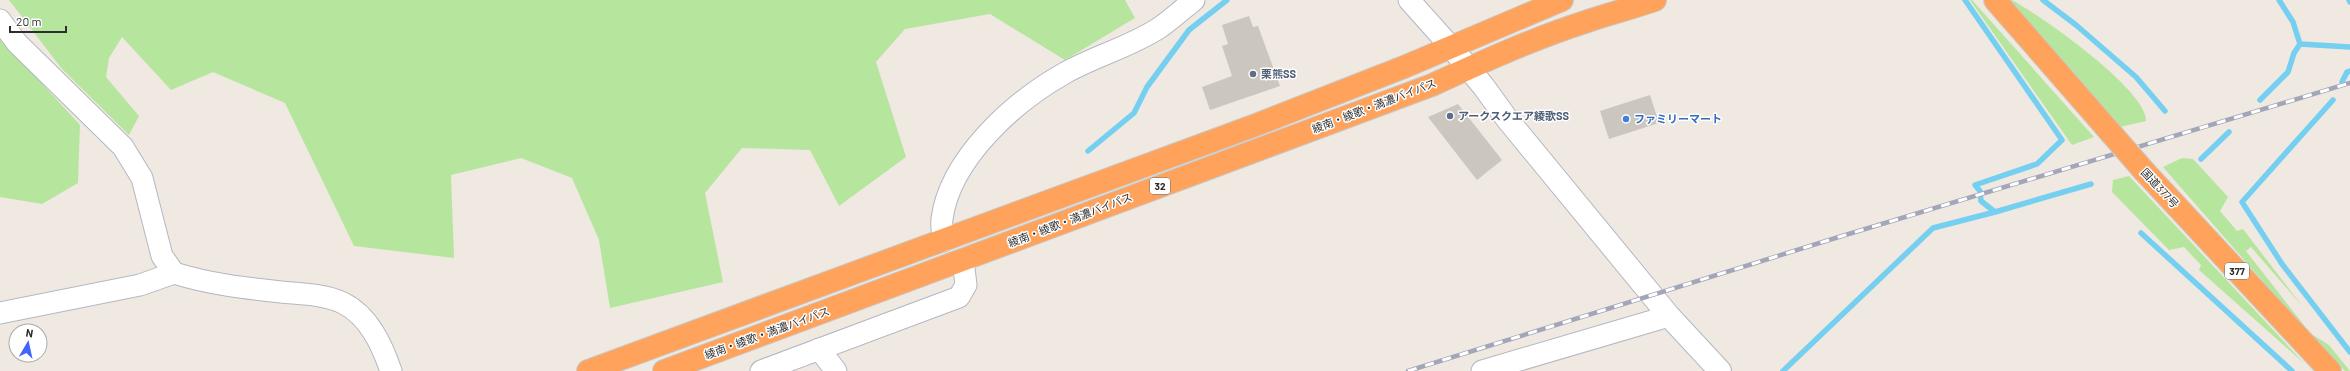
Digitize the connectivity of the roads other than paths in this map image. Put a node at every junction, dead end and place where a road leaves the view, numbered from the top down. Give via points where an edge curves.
1 (1194, 0) edge
2 (1409, 0) edge
3 (1562, 0) edge
4 (1655, 0) edge
5 (1995, 0) edge
6 (0, 20) edge
7 (1451, 47) junction
8 (1469, 68) junction
9 (943, 241) junction
10 (963, 260) junction
11 (174, 273) junction
12 (0, 313) edge
13 (1669, 316) junction
14 (819, 349) junction
15 (384, 369) edge
16 (588, 371) edge
17 (664, 371) edge
18 (761, 371) edge
19 (836, 371) edge
20 (1482, 371) edge
21 (1720, 371) edge
22 (2330, 371) edge

1 - 9 street via 1158,29 1066,73 1023,100 998,122 966,161 952,188 942,220
2 - 7 street
3 - 7 highway, 32
4 - 8 highway, 綾南・綾歌・満濃バイパス / 32 via 1509,50
5 - 22 highway, 国道377号 / 377, bridge via 2144,171
6 - 11 street via 18,43 123,147 142,178 162,256
7 - 8 street
7 - 9 highway, 32 via 1253,126
8 - 10 highway, 綾南・綾歌・満濃バイパス / 32 via 1432,85
8 - 13 street via 1507,119
9 - 16 highway, 32
10 - 14 street via 966,285 959,297
10 - 17 highway, 綾南・綾歌・満濃バイパス / 32
11 - 12 street via 140,285
11 - 15 street via 221,285 320,297 344,304 365,320 373,330
13 - 20 street
13 - 21 street
14 - 18 street
14 - 19 street

